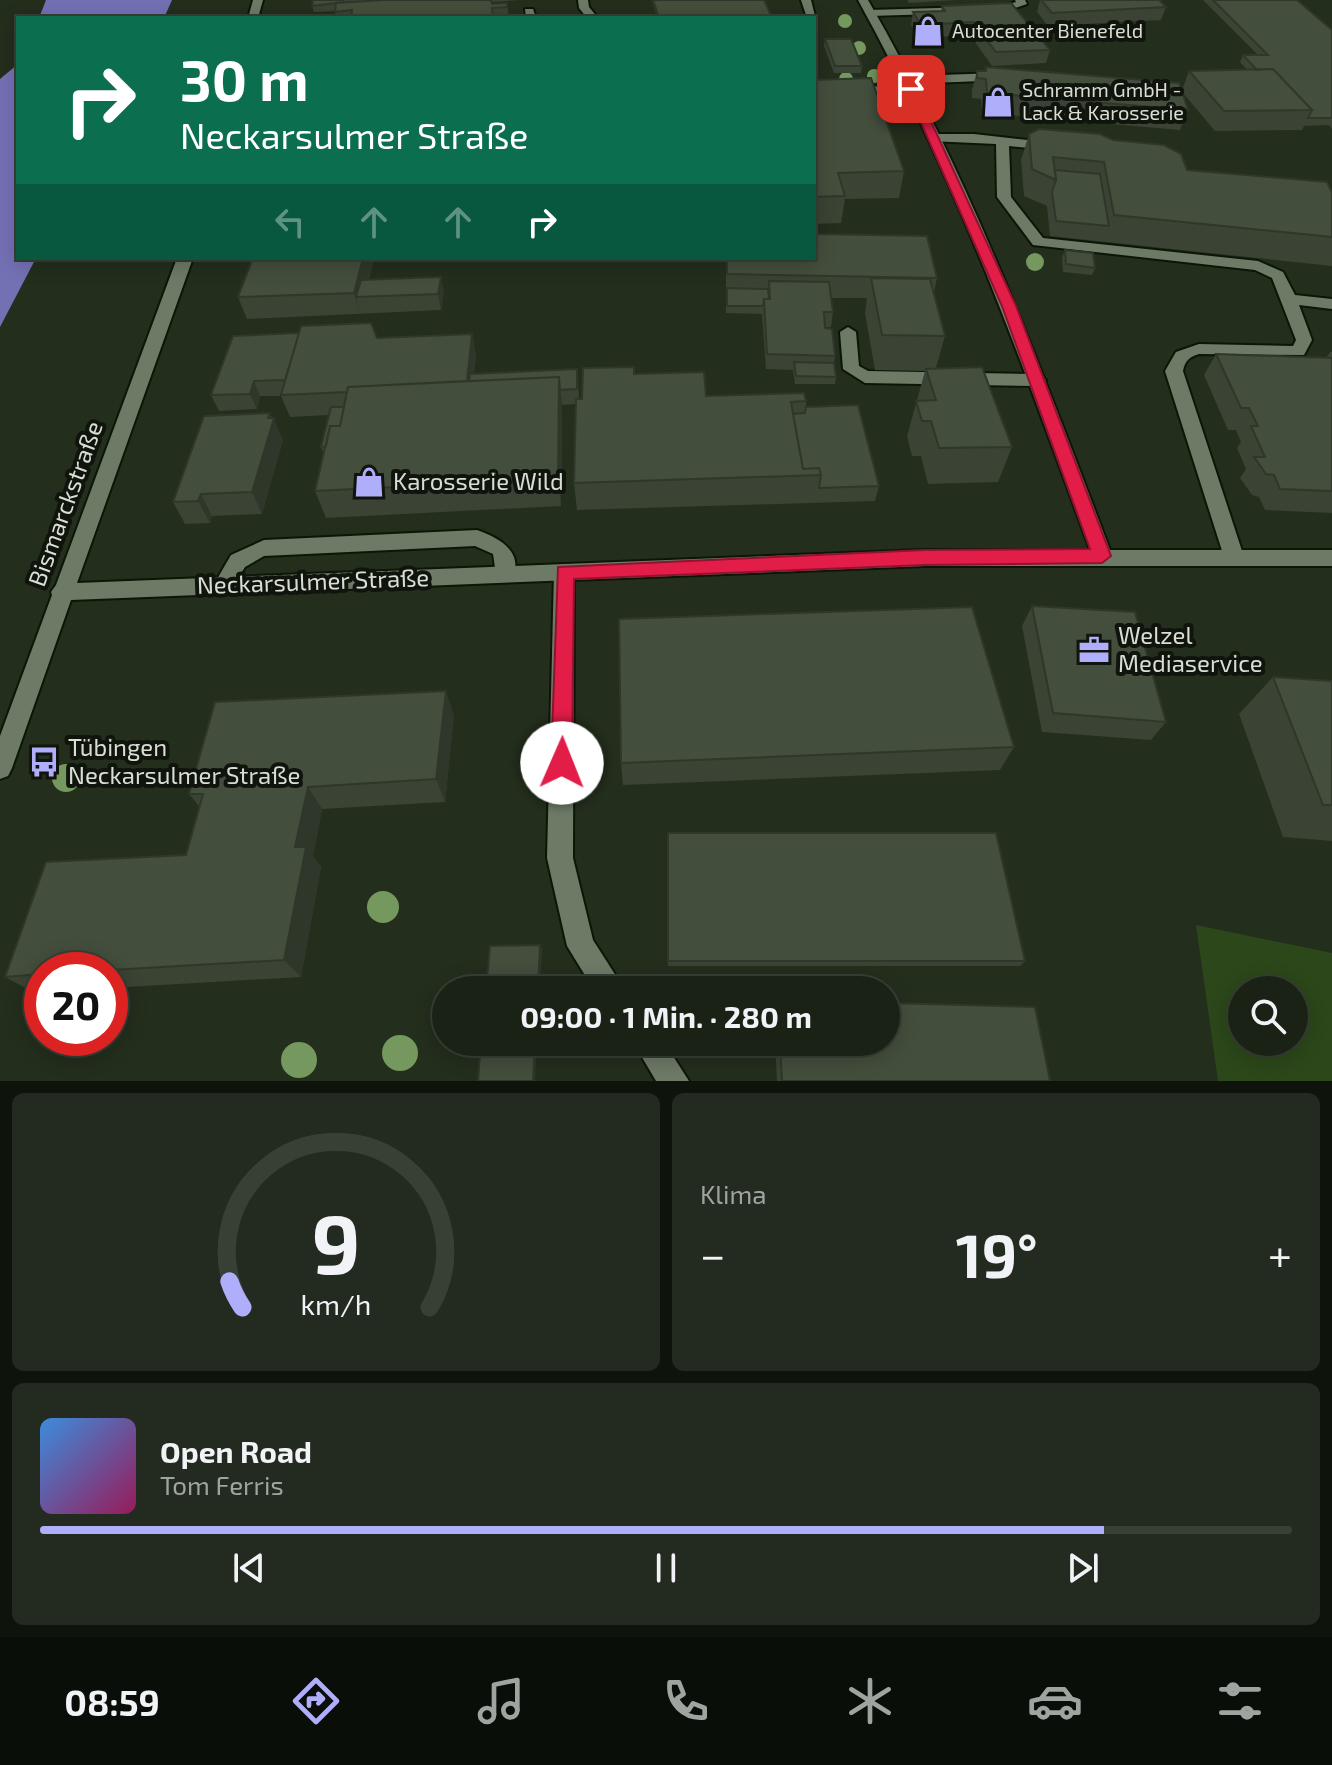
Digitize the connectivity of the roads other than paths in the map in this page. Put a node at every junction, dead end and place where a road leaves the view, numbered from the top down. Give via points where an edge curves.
1 (1025, 2) edge
2 (867, 6) edge
3 (1017, 79) edge
4 (909, 84) junction
5 (816, 91) edge
6 (935, 138) junction
7 (1002, 141) junction
8 (1072, 148) edge
9 (184, 260) edge
10 (1289, 299) junction
11 (1332, 304) edge
12 (848, 332) dead end
13 (1037, 380) junction
14 (1102, 556) junction
15 (1234, 557) junction
16 (1332, 558) edge
17 (564, 572) junction
18 (504, 575) junction
19 (223, 586) junction
20 (61, 592) junction
21 (0, 768) edge
22 (601, 976) edge
23 (657, 1056) edge
24 (674, 1081) edge

1 - 2 street via 1003,9
2 - 4 street
3 - 4 street
4 - 5 street
4 - 6 street
6 - 7 street
6 - 13 street
7 - 8 street
7 - 10 street via 1004,197 1038,242 1258,266 1278,275
9 - 20 street, Bismarckstraße
10 - 11 street
10 - 15 street via 1304,340 1298,351 1199,349 1187,352 1174,371
12 - 13 street via 851,369 865,377
13 - 14 street
14 - 15 street, Neckarsulmer Straße
14 - 17 street, Neckarsulmer Straße
15 - 16 street, Neckarsulmer Straße
17 - 18 street, Neckarsulmer Straße
17 - 22 street via 560,858 581,946
18 - 19 street, Neckarsulmer Straße
18 - 19 street via 500,549 477,538 264,548 238,560
19 - 20 street, Neckarsulmer Straße
20 - 21 street, Bismarckstraße
23 - 24 street

